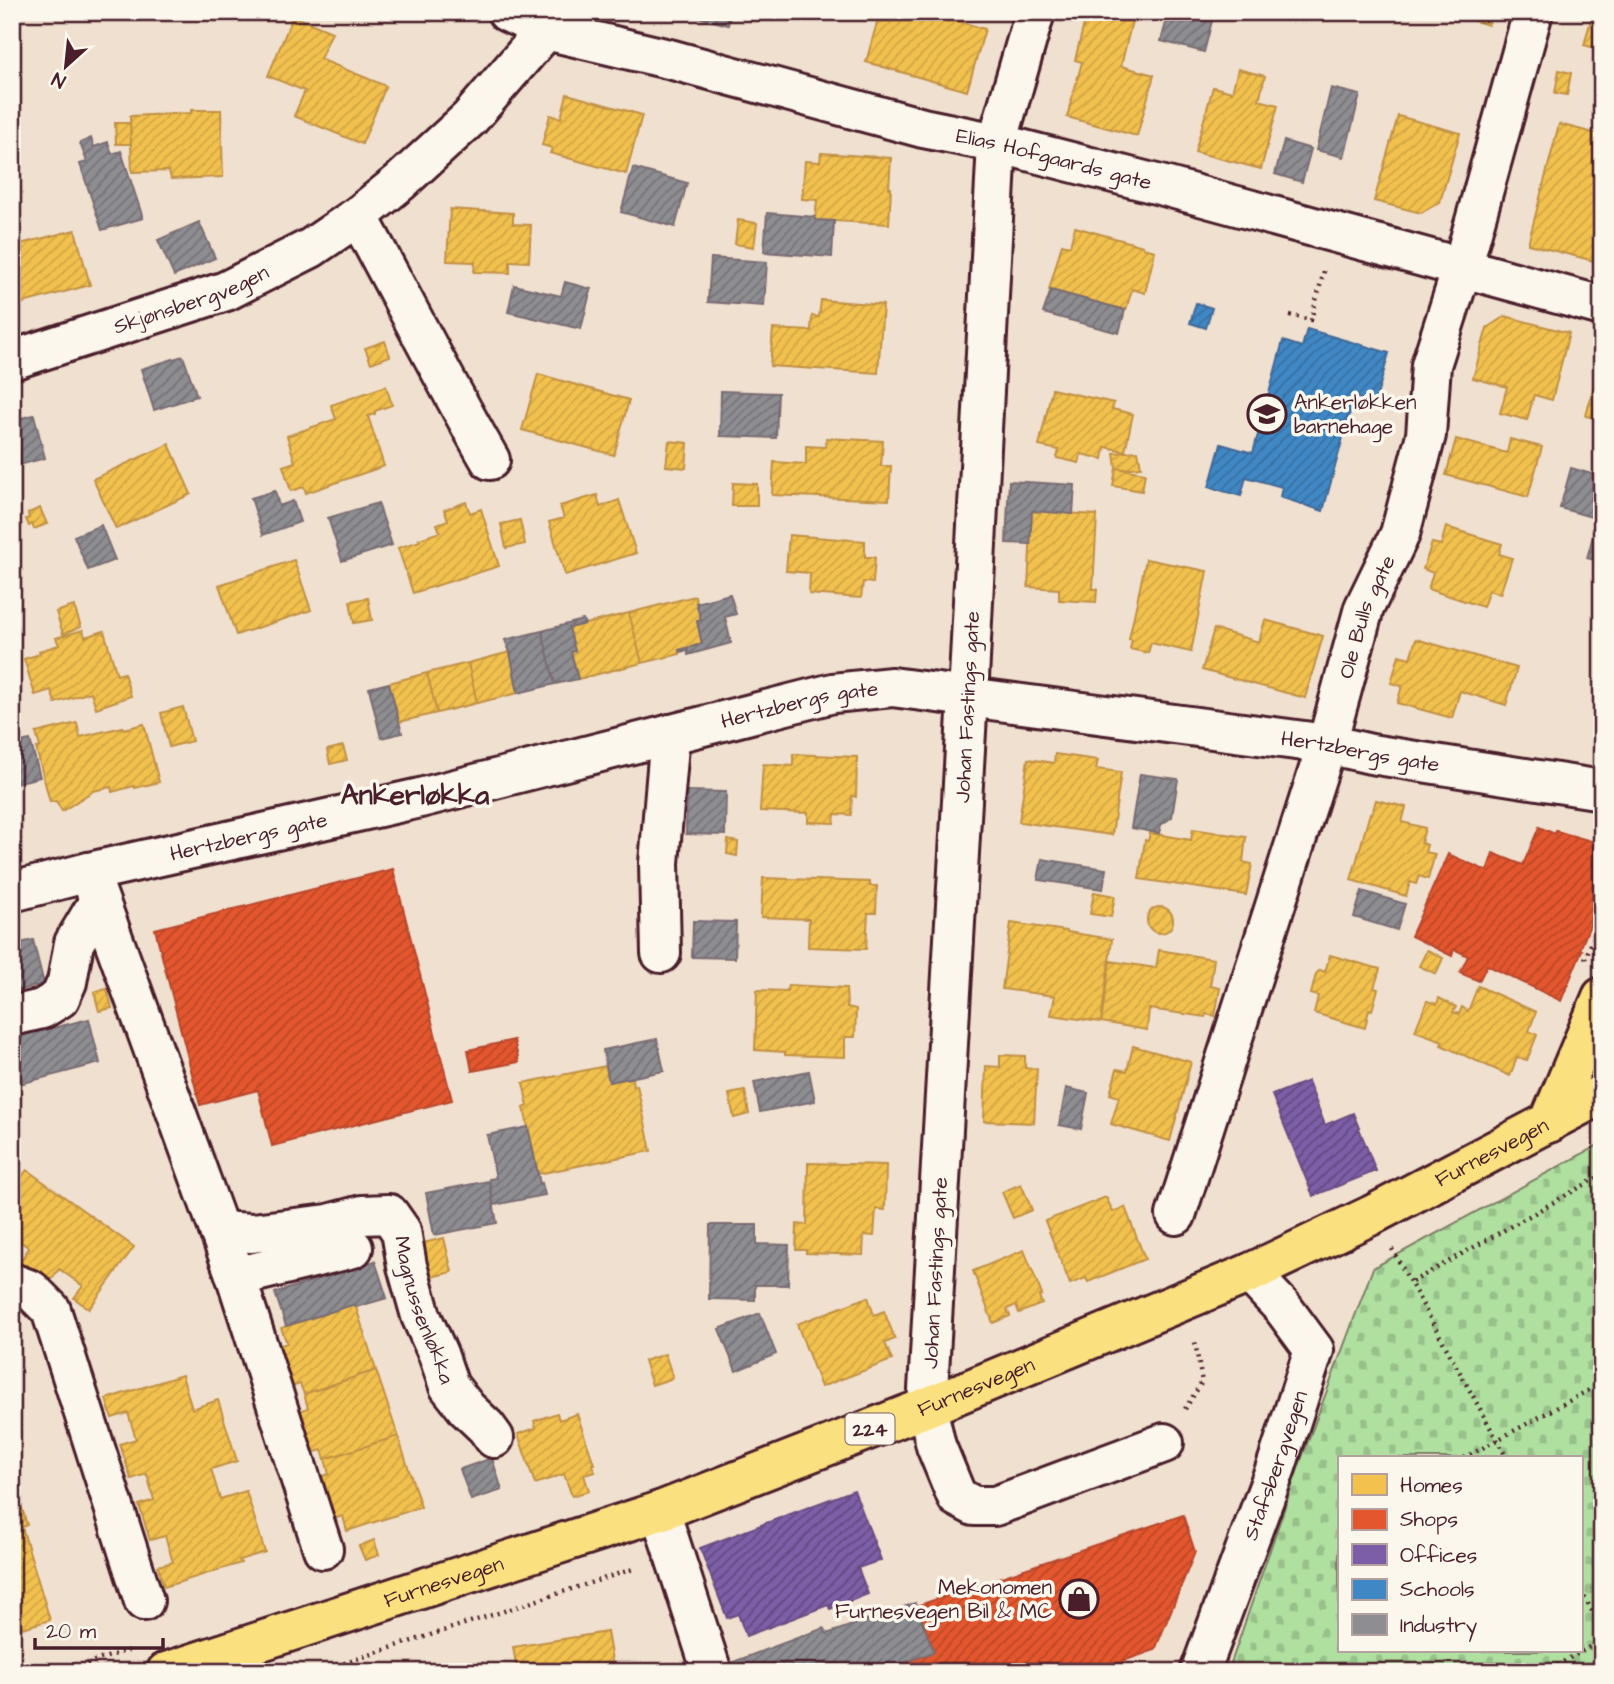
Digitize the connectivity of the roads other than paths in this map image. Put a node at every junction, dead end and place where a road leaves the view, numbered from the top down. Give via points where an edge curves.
1 (507, 12) edge
2 (1035, 12) edge
3 (1533, 12) edge
4 (546, 30) junction
5 (997, 144) junction
6 (358, 216) junction
7 (1461, 268) junction
8 (1602, 306) edge
9 (12, 360) edge
10 (489, 460) dead end
11 (968, 696) junction
12 (670, 734) junction
13 (1327, 744) junction
14 (1583, 777) edge
15 (94, 886) junction
16 (12, 892) edge
17 (661, 953) dead end
18 (1602, 997) edge
19 (12, 1016) edge
20 (1602, 1094) edge
21 (1549, 1123) junction
22 (1176, 1215) dead end
23 (219, 1231) junction
24 (353, 1248) dead end
25 (1250, 1273) junction
26 (236, 1277) junction
27 (12, 1283) edge
28 (927, 1407) junction
29 (494, 1438) dead end
30 (1164, 1443) road end
31 (660, 1511) junction
32 (323, 1549) dead end
33 (145, 1601) dead end
34 (166, 1672) edge
35 (712, 1672) edge
36 (1200, 1672) edge

1 - 4 street, Elias Hofgaards gate
2 - 5 street, Johan Fastings gate
3 - 7 street, Ole Bulls gate
4 - 5 street, Elias Hofgaards gate
4 - 6 street, Skjønsbergvegen via 470,118
5 - 7 street, Elias Hofgaards gate
5 - 11 street, Johan Fastings gate
6 - 9 street, Skjønsbergvegen via 311,248 226,291
6 - 10 street
7 - 8 street, Elias Hofgaards gate
7 - 13 street, Ole Bulls gate via 1431,365 1426,435 1399,534 1364,608
11 - 12 street, Hertzbergs gate via 892,688 833,692
11 - 13 street, Hertzbergs gate
11 - 28 street, Johan Fastings gate
12 - 15 street, Hertzbergs gate
12 - 17 street via 659,863
13 - 14 street, Hertzbergs gate via 1371,754
13 - 22 street, Ole Bulls gate
15 - 16 street, Hertzbergs gate
15 - 19 street via 60,998 42,1009
15 - 23 street
18 - 21 main road
20 - 21 main road, Furnesvegen / 224
21 - 25 main road, Furnesvegen / 224
23 - 26 street
23 - 29 street, Magnussenløkka via 252,1233 389,1214 401,1231 421,1315 449,1386
24 - 26 street
25 - 28 main road, Furnesvegen / 224
25 - 36 street, Stafsbergvegen via 1314,1350
26 - 32 street
27 - 33 street via 31,1290 51,1310
28 - 30 street, Johan Fastings gate via 936,1446 957,1497 974,1506 995,1506
28 - 31 main road, Furnesvegen / 224
31 - 34 main road, Furnesvegen / 224
31 - 35 street

